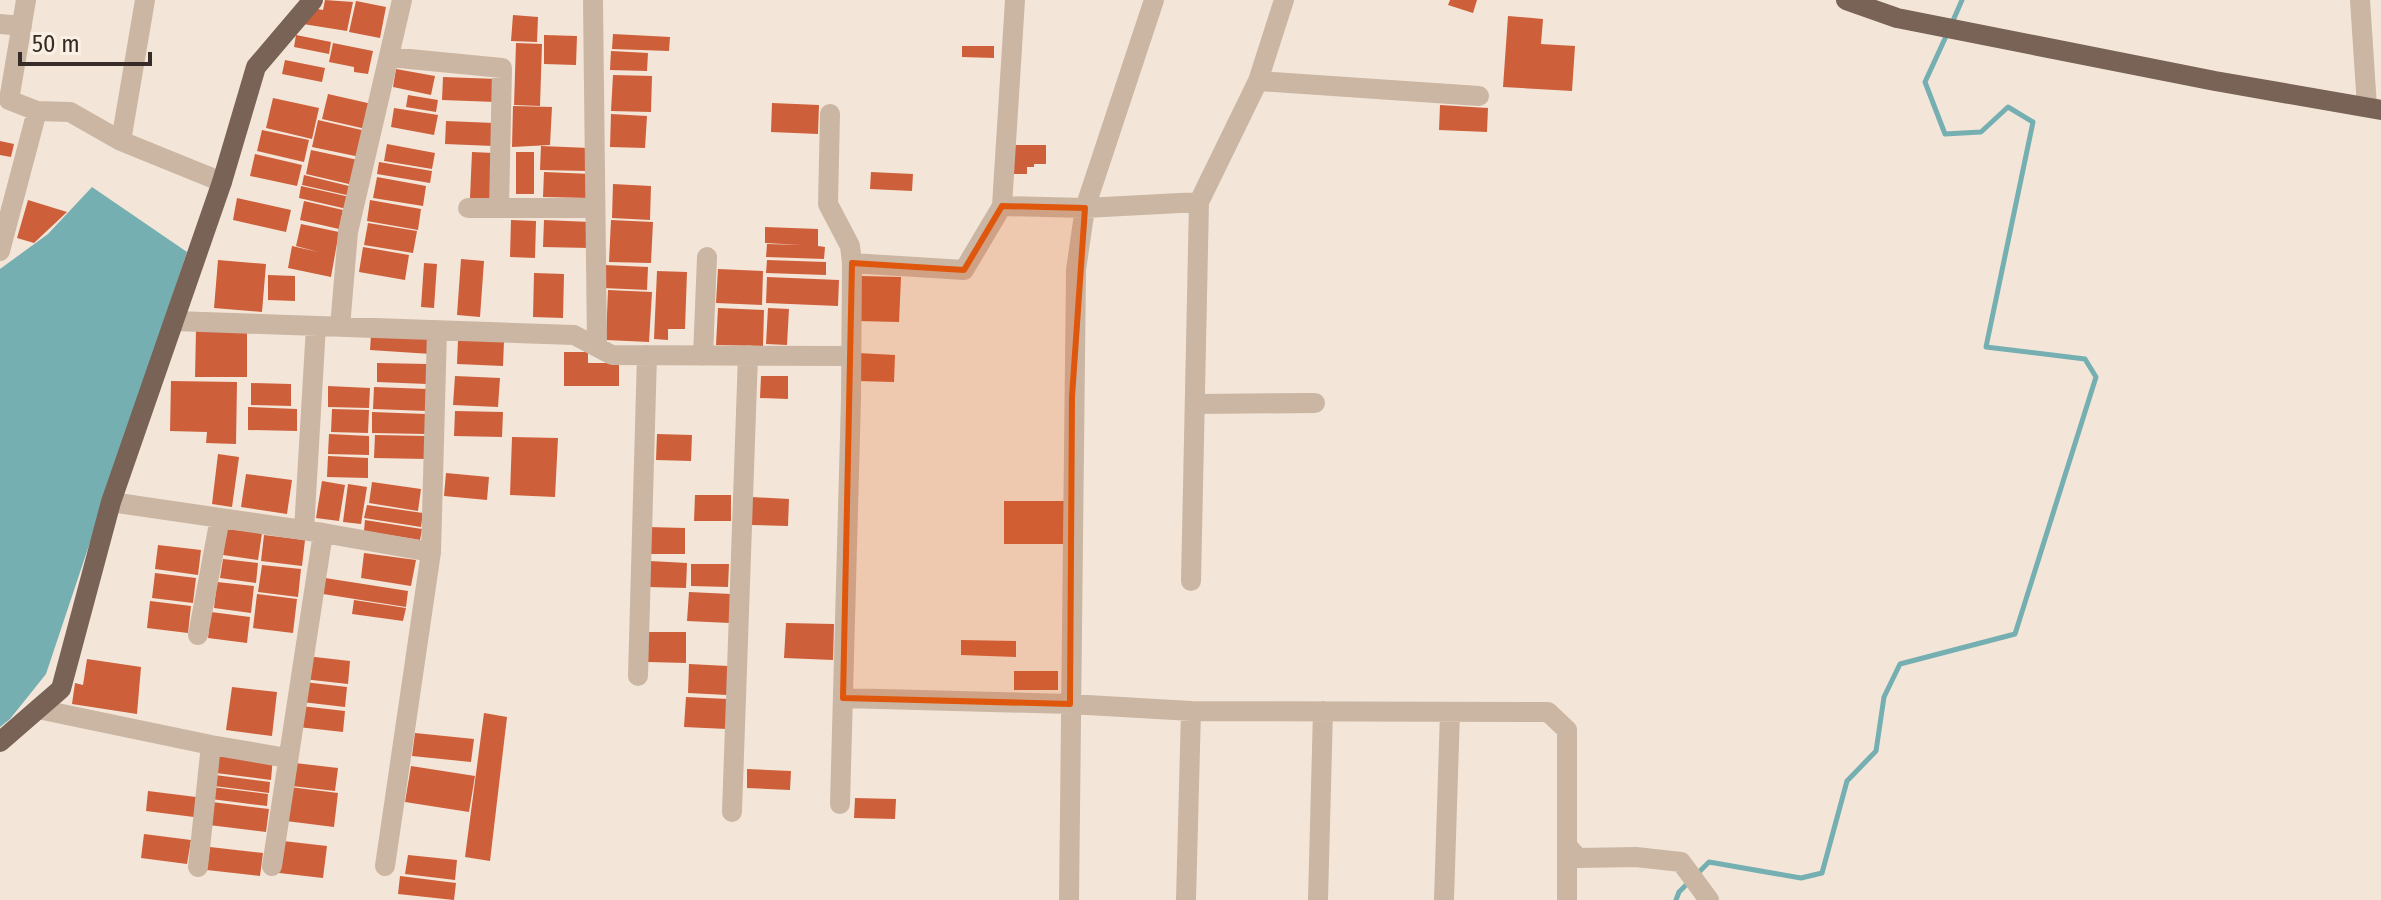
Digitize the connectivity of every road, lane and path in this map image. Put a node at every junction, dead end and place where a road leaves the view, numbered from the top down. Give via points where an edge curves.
1 (26, 0) edge
2 (145, 0) edge
3 (313, 0) edge
4 (402, 0) edge
5 (593, 0) edge
6 (1015, 0) edge
7 (1154, 0) edge
8 (1284, 0) edge
9 (1846, 0) edge
10 (2360, 0) edge
11 (0, 24) edge
12 (22, 26) junction
13 (389, 57) junction
14 (1258, 81) junction
15 (1479, 96) dead end
16 (2374, 109) edge
17 (37, 111) junction
18 (830, 114) dead end
19 (121, 141) junction
20 (222, 182) junction
21 (1199, 202) junction
22 (1002, 206) junction
23 (468, 208) dead end
24 (499, 208) junction
25 (595, 208) junction
26 (1085, 208) junction
27 (0, 251) edge
28 (707, 257) dead end
29 (852, 263) junction
30 (174, 321) junction
31 (316, 326) junction
32 (340, 327) junction
33 (437, 330) junction
34 (597, 347) junction
35 (647, 355) junction
36 (748, 355) junction
37 (703, 356) junction
38 (850, 356) junction
39 (1315, 403) dead end
40 (1195, 404) junction
41 (111, 502) junction
42 (220, 518) junction
43 (313, 531) junction
44 (431, 552) junction
45 (1191, 581) dead end
46 (198, 635) dead end
47 (638, 676) dead end
48 (843, 698) junction
49 (1070, 704) junction
50 (38, 709) junction
51 (1191, 711) junction
52 (1323, 711) junction
53 (1450, 712) junction
54 (0, 742) edge
55 (211, 745) junction
56 (287, 758) junction
57 (840, 804) dead end
58 (732, 812) dead end
59 (1569, 848) junction
60 (272, 866) dead end
61 (385, 866) dead end
62 (198, 867) dead end
63 (1705, 896) edge
64 (1069, 900) edge
65 (1186, 900) edge
66 (1318, 900) edge
67 (1444, 900) edge
68 (1567, 900) edge

1 - 12 street
2 - 19 street
3 - 20 main road via 256,67
4 - 13 street
5 - 25 street
6 - 22 street
7 - 26 street
8 - 14 street
9 - 16 main road via 1897,18
10 - 16 street
11 - 12 street
12 - 17 street via 9,100
13 - 24 street via 502,68
13 - 32 street via 348,232
14 - 15 street
14 - 21 street
17 - 19 street via 70,112
17 - 27 street
18 - 29 street via 828,204 850,246
19 - 20 street
20 - 30 main road
21 - 26 street
21 - 40 street
22 - 26 street
22 - 29 street via 964,270
23 - 24 street
24 - 25 street
25 - 34 street
26 - 49 street via 1076,270
28 - 37 street
29 - 38 street
30 - 31 street
30 - 41 main road
31 - 32 street
31 - 43 street
32 - 33 street
33 - 34 street via 574,335
33 - 44 street
34 - 35 street via 612,355
35 - 37 street
35 - 47 street
36 - 37 street
36 - 38 street
36 - 58 street
38 - 48 street
39 - 40 street
40 - 45 street
41 - 42 street
41 - 50 main road via 61,689
42 - 43 street
42 - 46 street
43 - 44 street
43 - 56 street
44 - 61 street
48 - 49 street
48 - 57 street
49 - 51 street
49 - 64 street
50 - 54 main road
50 - 55 street
51 - 52 street
51 - 65 street
52 - 53 street
52 - 66 street
53 - 59 street via 1548,712 1567,730
53 - 67 street
55 - 56 street
55 - 62 street
56 - 60 street
59 - 63 street via 1578,858 1681,862
59 - 68 street

